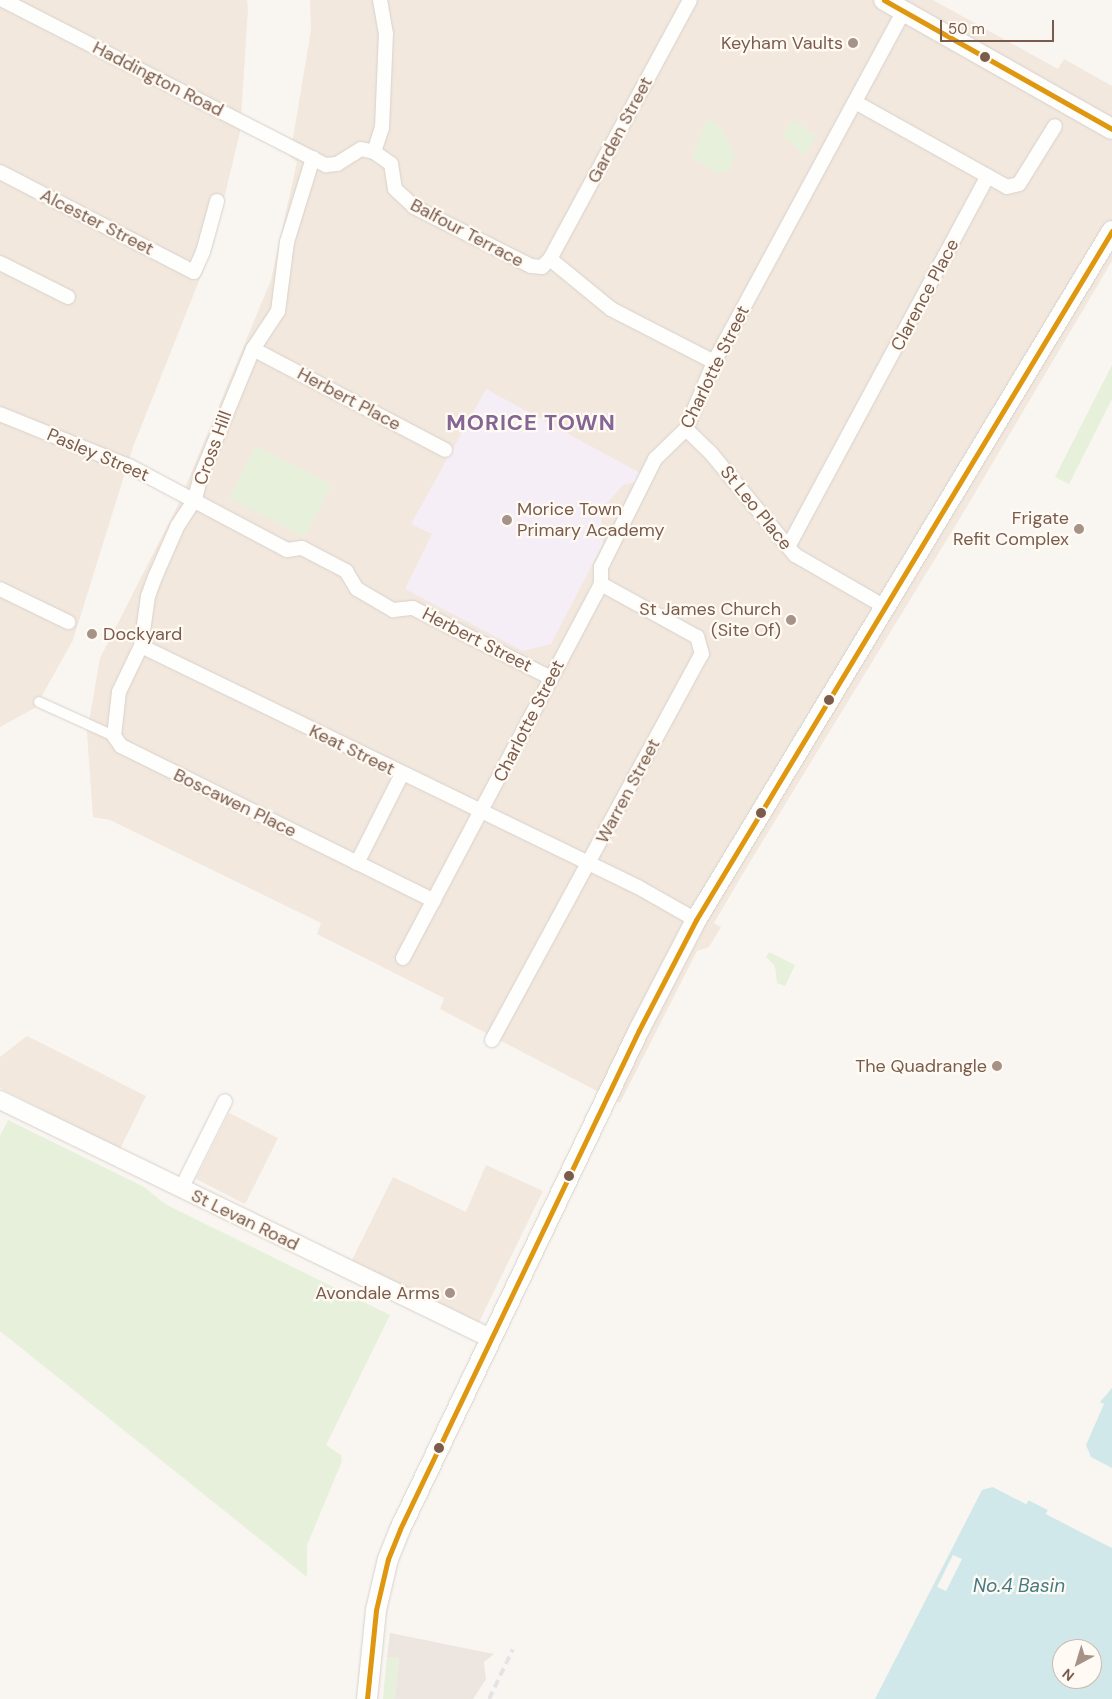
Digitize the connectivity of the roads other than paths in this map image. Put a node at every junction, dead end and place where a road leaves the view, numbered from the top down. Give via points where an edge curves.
1 (3, 0) edge
2 (380, 0) edge
3 (690, 0) edge
4 (884, 0) edge
5 (904, 11) junction
6 (855, 102) junction
7 (1055, 126) dead end
8 (1112, 129) edge
9 (374, 152) junction
10 (314, 158) junction
11 (0, 172) edge
12 (988, 176) junction
13 (217, 201) dead end
14 (1112, 231) edge
15 (550, 259) junction
16 (0, 263) edge
17 (68, 297) dead end
18 (253, 348) junction
19 (714, 362) junction
20 (0, 414) edge
21 (686, 429) junction
22 (445, 450) dead end
23 (195, 500) junction
24 (788, 547) junction
25 (601, 584) junction
26 (0, 589) edge
27 (885, 607) junction
28 (68, 622) dead end
29 (141, 646) junction
30 (551, 678) junction
31 (39, 702) dead end
32 (114, 736) junction
33 (402, 774) junction
34 (482, 814) junction
35 (357, 863) junction
36 (589, 865) junction
37 (434, 901) junction
38 (696, 920) junction
39 (403, 958) dead end
40 (492, 1040) dead end
41 (0, 1100) edge
42 (225, 1101) dead end
43 (181, 1189) junction
44 (490, 1338) junction
45 (367, 1699) edge

1 - 10 street, Haddington Road
2 - 9 street via 386,34 382,128
3 - 15 street, Garden Street
4 - 5 main road
5 - 6 street, Charlotte Street
5 - 8 main road
6 - 12 street
6 - 19 street, Charlotte Street
7 - 12 street via 1019,184 1006,187
9 - 10 street via 360,149 337,164 326,165
9 - 15 street, Balfour Terrace via 391,164 395,189 414,207 530,266 542,267
10 - 18 street, Cross Hill via 287,242 278,311
11 - 13 street, Alcester Street via 194,272
12 - 24 street, Clarence Place
14 - 27 main road
15 - 19 street, Balfour Terrace via 611,309
16 - 17 street
18 - 22 street, Herbert Place
18 - 23 street, Cross Hill via 201,475
19 - 21 street, Charlotte Street
20 - 23 street, Pasley Street via 129,466
21 - 24 street, St Leo Place via 710,452
21 - 25 street, Charlotte Street via 655,459 601,567
23 - 29 street, Cross Hill via 177,527 148,596
23 - 30 street, Herbert Street via 287,550 302,548 346,571 357,589 393,610 413,608
24 - 27 street, St Leo Place via 795,555
25 - 30 street, Charlotte Street
25 - 36 street, Warren Street via 697,637 702,654
26 - 28 street
27 - 38 main road
29 - 32 street, Cross Hill via 119,692
29 - 33 street, Keat Street
30 - 34 street, Charlotte Street
31 - 32 street, Boscawen Place
32 - 35 street, Boscawen Place via 121,746
33 - 34 street, Keat Street
33 - 35 street
34 - 36 street, Keat Street
34 - 37 street, Charlotte Street
35 - 37 street, Boscawen Place
36 - 38 street, Keat Street
36 - 40 street, Warren Street
37 - 39 street, Charlotte Street
38 - 44 main road via 602,1103
41 - 43 street, St Levan Road
42 - 43 street
43 - 44 street, St Levan Road
44 - 45 main road via 388,1558 376,1610

